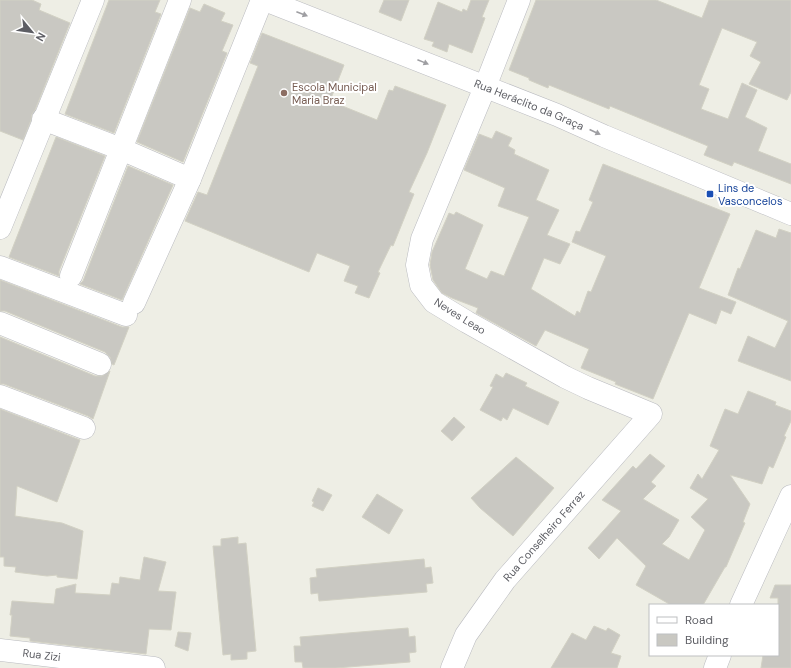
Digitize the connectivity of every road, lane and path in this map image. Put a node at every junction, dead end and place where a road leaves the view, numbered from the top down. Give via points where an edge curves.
1 (92, 0) edge
2 (180, 0) edge
3 (264, 0) edge
4 (519, 0) edge
5 (485, 87) junction
6 (43, 120) junction
7 (120, 150) junction
8 (190, 179) junction
9 (791, 214) edge
10 (0, 228) edge
11 (0, 267) edge
12 (72, 276) dead end
13 (0, 323) edge
14 (100, 364) dead end
15 (0, 396) edge
16 (651, 414) joint
17 (84, 428) dead end
18 (791, 496) edge
19 (741, 604) edge
20 (0, 650) edge
21 (720, 656) edge
22 (154, 668) edge
23 (452, 668) edge
24 (715, 668) edge

1 - 6 street
2 - 7 street
3 -> 5 street, Rua Heráclito da Graça
3 - 8 street
4 - 5 street, Neves Leao
5 -> 9 street, Rua Heráclito da Graça via 557,114
5 - 16 street, Neves Leao via 422,239 417,265 421,285 434,302 565,377
6 - 7 street
6 - 10 street
7 - 8 street
7 - 12 street
8 - 11 street via 130,309
13 - 14 street
15 - 17 street
16 - 23 street, Rua Conselheiro Ferraz via 505,580 466,635
18 - 19 street
20 - 22 street, Rua Zizi
21 - 24 street

